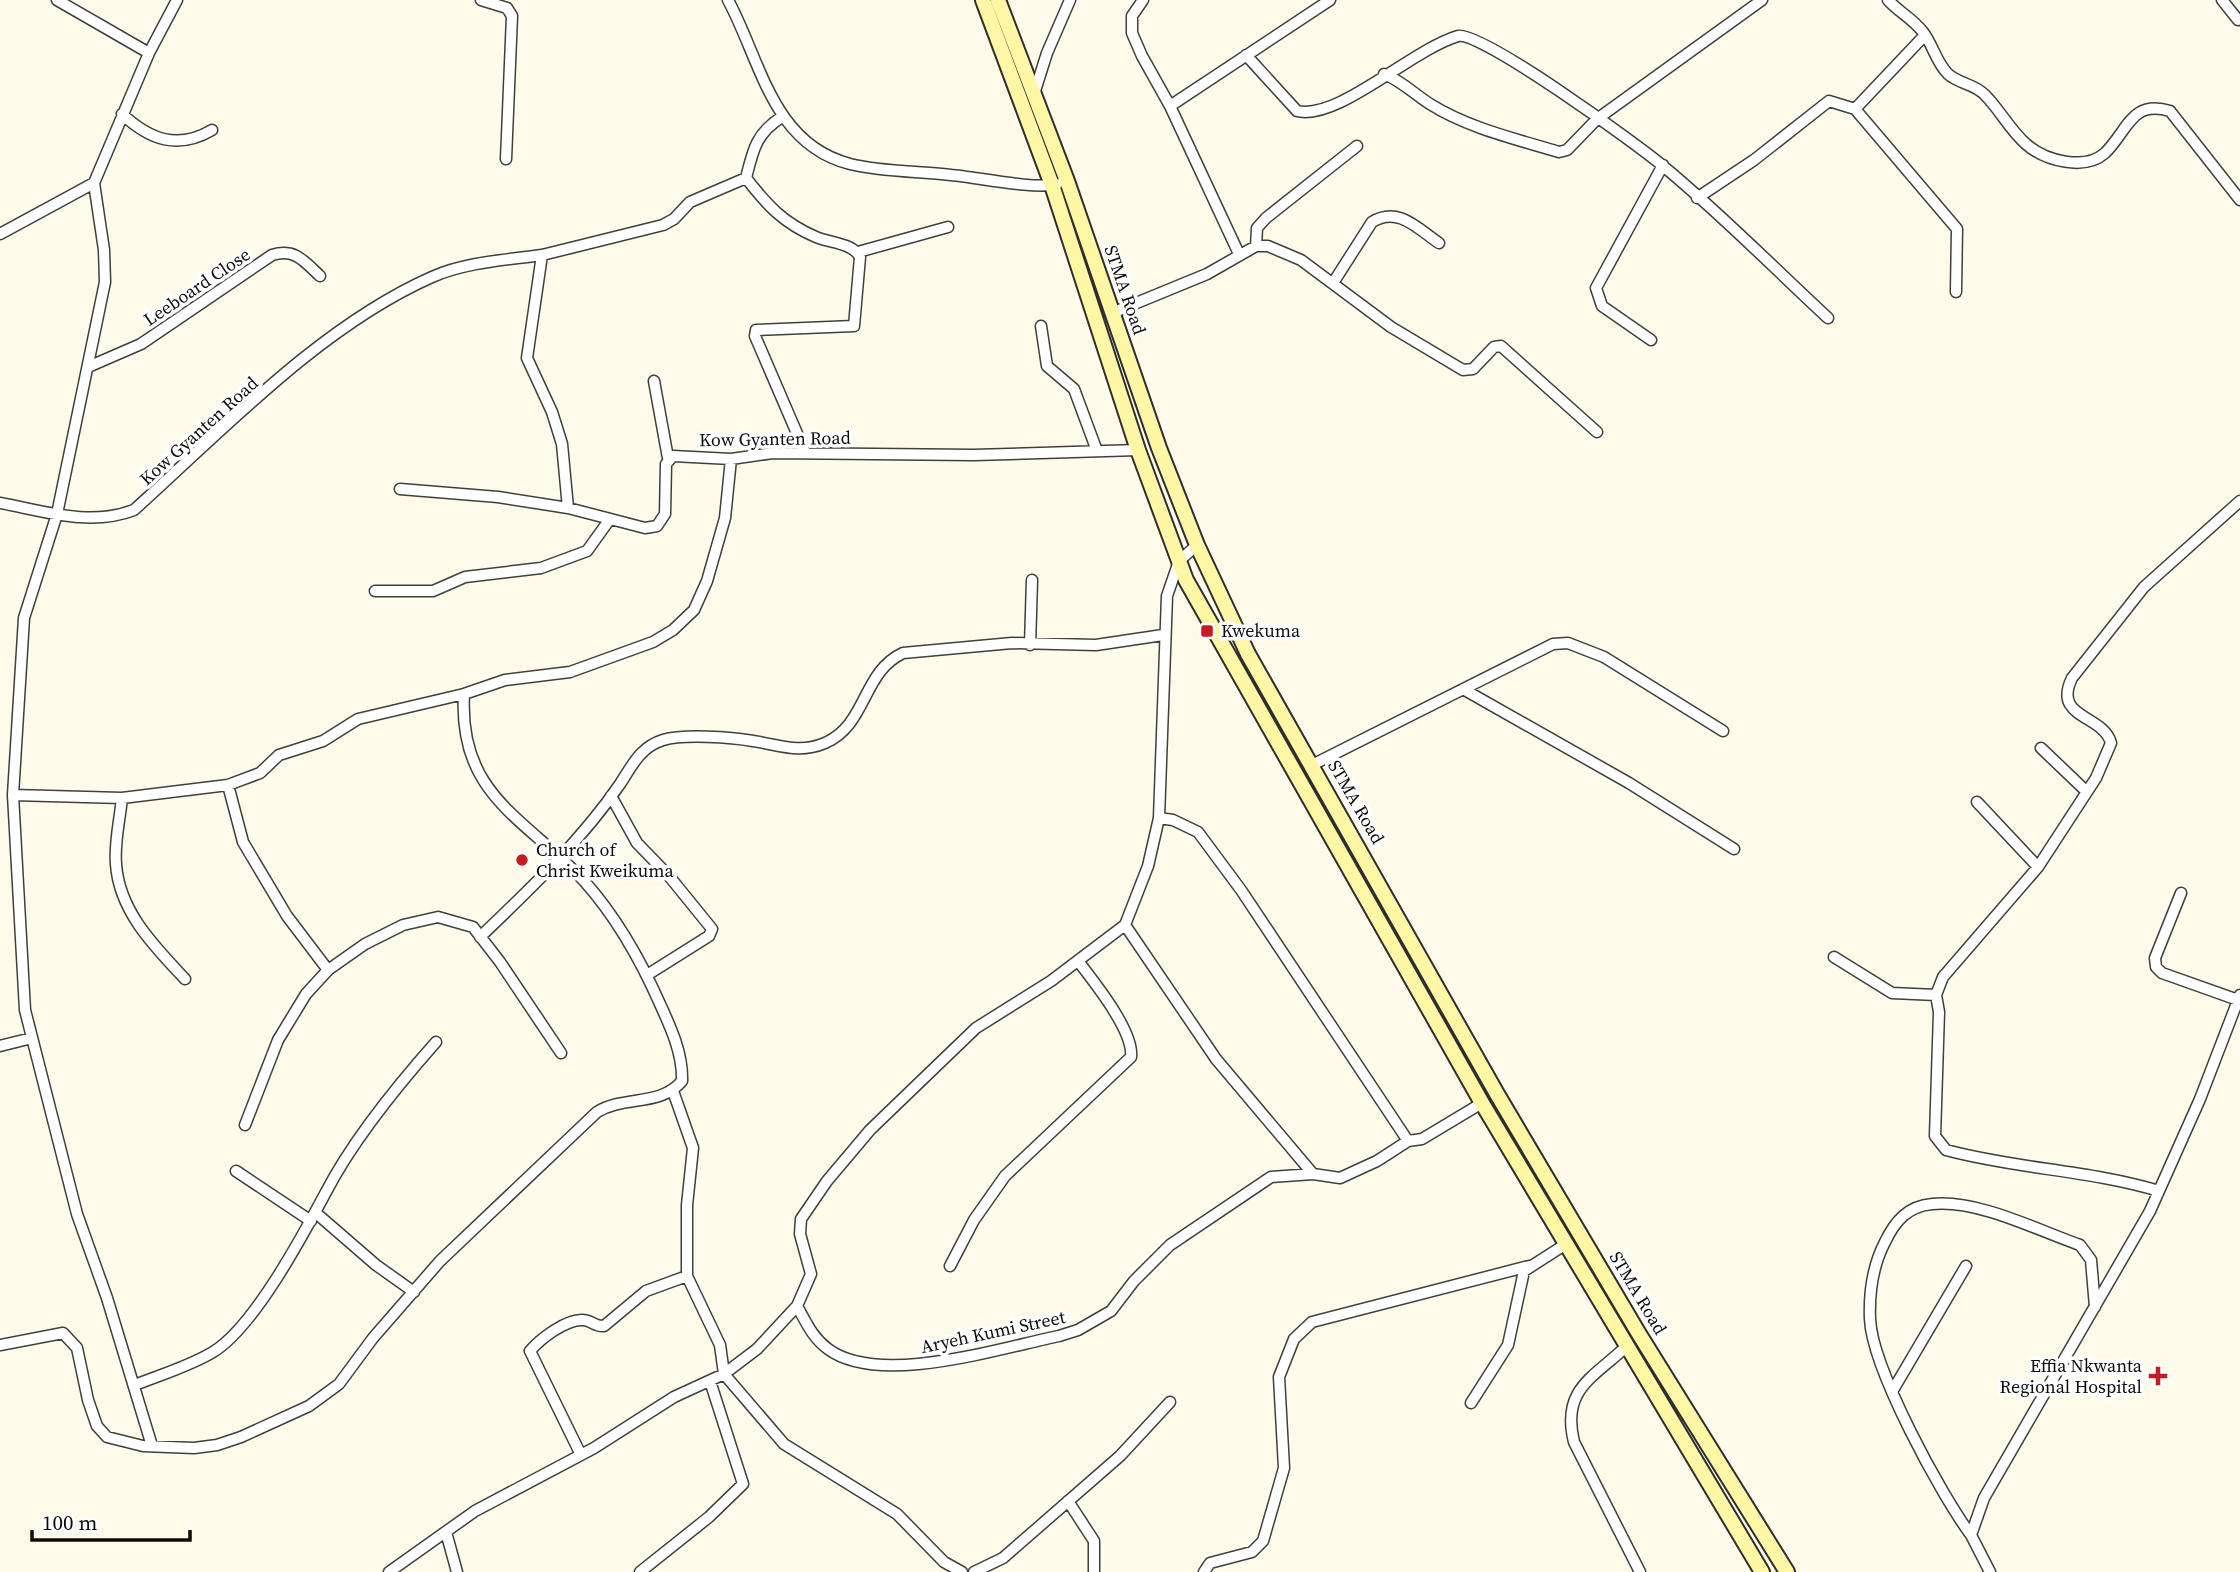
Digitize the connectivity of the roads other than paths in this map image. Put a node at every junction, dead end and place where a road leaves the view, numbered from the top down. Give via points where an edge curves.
1 (57, 0) edge
2 (177, 0) edge
3 (481, 0) edge
4 (728, 0) edge
5 (983, 0) edge
6 (998, 0) edge
7 (1070, 0) edge
8 (1143, 0) edge
9 (1330, 0) edge
10 (1762, 0) edge
11 (1888, 0) edge
12 (2222, 0) edge
13 (2238, 20) edge
14 (1925, 35) junction
15 (149, 52) junction
16 (1247, 55) junction
17 (1384, 74) junction
18 (1035, 91) junction
19 (1170, 106) junction
20 (1855, 109) junction
21 (122, 114) junction
22 (782, 117) junction
23 (1597, 119) junction
24 (212, 130) dead end
25 (1357, 146) dead end
26 (506, 159) dead end
27 (1663, 165) junction
28 (746, 177) junction
29 (1067, 181) junction
30 (94, 183) junction
31 (1052, 185) junction
32 (1697, 198) junction
33 (2240, 200) edge
34 (948, 227) dead end
35 (0, 234) edge
36 (1439, 243) dead end
37 (1256, 246) junction
38 (858, 252) junction
39 (1239, 254) junction
40 (542, 255) junction
41 (320, 276) dead end
42 (1334, 283) junction
43 (1956, 292) dead end
44 (1112, 313) junction
45 (1828, 318) dead end
46 (1041, 326) dead end
47 (1651, 340) dead end
48 (88, 368) junction
49 (654, 381) dead end
50 (1597, 432) dead end
51 (1138, 450) junction
52 (805, 452) junction
53 (1097, 452) junction
54 (668, 458) junction
55 (731, 459) junction
56 (400, 489) dead end
57 (2240, 501) edge
58 (0, 503) edge
59 (568, 508) junction
60 (57, 514) junction
61 (610, 519) junction
62 (1198, 545) junction
63 (1179, 561) junction
64 (1032, 580) dead end
65 (374, 591) dead end
66 (1163, 635) junction
67 (1030, 645) junction
68 (1463, 690) junction
69 (464, 694) junction
70 (1723, 731) dead end
71 (2041, 748) dead end
72 (1312, 765) junction
73 (228, 785) junction
74 (2087, 792) junction
75 (13, 795) junction
76 (611, 796) junction
77 (122, 798) junction
78 (1977, 803) dead end
79 (1159, 818) junction
80 (1734, 849) dead end
81 (558, 857) junction
82 (2038, 867) junction
83 (2181, 893) dead end
84 (1125, 925) junction
85 (480, 937) junction
86 (1834, 957) dead end
87 (1078, 961) junction
88 (328, 970) junction
89 (647, 975) junction
90 (185, 979) dead end
91 (1936, 995) junction
92 (2239, 998) edge
93 (32, 1038) junction
94 (436, 1042) dead end
95 (0, 1046) edge
96 (561, 1053) dead end
97 (673, 1091) junction
98 (1482, 1103) junction
99 (245, 1125) dead end
100 (1408, 1141) junction
101 (236, 1171) dead end
102 (1313, 1174) junction
103 (2159, 1191) junction
104 (314, 1217) junction
105 (1566, 1244) junction
106 (950, 1266) dead end
107 (1529, 1266) junction
108 (1966, 1266) dead end
109 (687, 1276) junction
110 (414, 1292) junction
111 (797, 1306) junction
112 (2095, 1308) junction
113 (0, 1345) edge
114 (1628, 1345) junction
115 (724, 1374) junction
116 (710, 1381) junction
117 (135, 1385) junction
118 (1893, 1390) junction
119 (1170, 1402) dead end
120 (1471, 1403) dead end
121 (152, 1446) junction
122 (581, 1455) junction
123 (1068, 1501) junction
124 (446, 1532) junction
125 (1971, 1535) junction
126 (389, 1572) edge
127 (457, 1572) edge
128 (640, 1572) edge
129 (962, 1572) edge
130 (974, 1572) edge
131 (1094, 1572) edge
132 (1204, 1572) edge
133 (1640, 1572) edge
134 (1762, 1572) edge
135 (1787, 1572) edge
136 (1990, 1572) edge

1 - 15 street
2 - 15 street
3 - 26 street via 507,8 512,16
4 - 22 street
5 - 31 main road, STMA Road
6 - 18 main road, STMA Road
7 - 18 street
8 - 19 street via 1132,16 1132,33
9 - 16 street
10 - 23 street
11 - 14 street
12 - 13 street
14 - 20 street
14 - 33 street via 1948,74 1984,93 2032,149 2085,164 2105,152 2135,115 2145,109 2163,109 2170,111
15 - 21 street
16 - 17 street via 1297,111 1306,113 1339,104
16 - 19 street
17 - 23 street via 1462,120 1559,152
17 - 23 street via 1419,53 1470,35
18 - 29 main road, STMA Road
19 - 39 street
20 - 32 street via 1829,101
20 - 43 street via 1957,229
21 - 24 street via 166,141 196,140
21 - 30 street
22 - 28 street via 765,127 752,146
22 - 31 street via 814,149 850,164
23 - 27 street
25 - 37 street via 1265,218 1257,228
27 - 32 street
27 - 47 street via 1596,288 1602,306
28 - 38 street via 775,215
28 - 40 street, Kow Gyanten Road via 690,202 663,225
29 - 31 street
29 - 44 main road, STMA Road
30 - 35 street
30 - 48 street via 106,266
31 - 51 main road, STMA Road
32 - 45 street
34 - 38 street
36 - 42 street via 1396,215 1381,216 1371,222
37 - 39 street
37 - 42 street via 1293,255
38 - 52 street via 854,326 756,330
39 - 44 street via 1207,274
40 - 59 street via 527,358 562,444
40 - 60 street, Kow Gyanten Road via 483,262 434,276 372,309 298,364 134,510 110,518
41 - 48 street, Leeboard Close via 297,254 272,254 141,344
42 - 50 street via 1391,327 1463,370 1473,369 1494,347 1501,346
44 - 62 main road, STMA Road
46 - 53 street via 1047,366 1074,389
48 - 60 street
49 - 54 street
51 - 53 street, Kow Gyanten Road
51 - 63 main road, STMA Road
52 - 53 street, Kow Gyanten Road
52 - 55 street, Kow Gyanten Road
54 - 55 street, Kow Gyanten Road
54 - 61 street via 665,514 657,526 645,528
55 - 69 street via 725,518 707,581 694,610 673,630 653,642 570,672 505,680
56 - 59 street
57 - 74 street via 2144,587 2072,678 2066,695 2073,709 2112,743
58 - 60 street, Kow Gyanten Road
59 - 61 street
60 - 75 street via 24,618
61 - 65 street via 587,551 541,568 465,577 433,591
62 - 63 street
62 - 72 main road, STMA Road via 1248,654
63 - 66 street via 1167,596
63 - 98 main road, STMA Road
64 - 67 street
66 - 67 street via 1096,645
66 - 79 street
67 - 76 street via 902,653 873,679 852,722 825,743 799,750 750,740 662,740 635,757
68 - 70 street via 1553,644 1568,643 1604,657
68 - 72 street
68 - 80 street via 1629,783
69 - 73 street via 358,719 323,741 279,755 260,773
69 - 81 street via 464,730 477,771 516,822
71 - 74 street
72 - 135 main road, STMA Road via 1497,1094
73 - 77 street
73 - 88 street via 243,842 287,916
74 - 82 street
75 - 77 street
75 - 93 street via 25,1010
76 - 81 street
76 - 89 street via 637,843 712,929 709,936
77 - 90 street via 116,863 122,897 149,940
78 - 82 street
79 - 84 street via 1148,866
79 - 100 street via 1198,832
81 - 85 street
81 - 89 street via 613,919
82 - 91 street via 1944,977
83 - 92 street via 2155,958 2156,967 2162,973
84 - 87 street
84 - 102 street via 1216,1059
85 - 88 street via 473,927 438,917 403,925
85 - 96 street
86 - 91 street via 1892,993
87 - 106 street via 1114,1014 1130,1043 1131,1057 1005,1176 974,1220
87 - 111 street via 976,1028 870,1130 827,1181 801,1219 800,1234 811,1274
88 - 99 street via 306,995 278,1041
89 - 97 street via 682,1067 682,1081
91 - 103 street via 1935,1136 1941,1146
92 - 103 street
93 - 95 street
93 - 117 street via 77,1214
94 - 104 street via 396,1087 326,1191
97 - 109 street via 693,1148
97 - 110 street via 609,1104 597,1111 488,1213
98 - 100 street, Aryeh Kumi Street via 1422,1139
98 - 105 main road, STMA Road
100 - 102 street, Aryeh Kumi Street via 1340,1178
101 - 104 street
102 - 111 street, Aryeh Kumi Street via 1277,1175 1265,1181 1170,1245 1111,1311 1059,1336 905,1366 874,1365 828,1348 810,1332
103 - 112 street
104 - 110 street
104 - 117 street via 265,1294 231,1337 213,1352
105 - 107 street
105 - 114 main road, STMA Road
107 - 120 street via 1524,1271 1508,1345
107 - 132 street via 1312,1322 1294,1339 1279,1377 1284,1468 1263,1541 1252,1552 1210,1563
108 - 118 street
109 - 115 street via 720,1345
109 - 122 street via 646,1291 607,1325 573,1322 530,1351
110 - 121 street via 340,1384 309,1406 217,1445
111 - 115 street via 757,1349
112 - 118 street via 2091,1260 2080,1245 1979,1209 1933,1204 1915,1207 1893,1226 1873,1273 1870,1321
112 - 125 street via 1984,1498
113 - 121 street via 63,1333 77,1348 97,1426 107,1437 126,1444
114 - 133 street via 1580,1390 1570,1405 1569,1419 1574,1442
114 - 134 main road, STMA Road
115 - 116 street
115 - 129 street via 785,1444 897,1514 944,1562
116 - 122 street via 664,1402
116 - 128 street via 743,1485
117 - 121 street
118 - 125 street via 1956,1516
119 - 123 street via 1120,1456
122 - 124 street via 475,1511
123 - 130 street via 1003,1558
123 - 131 street via 1094,1541
124 - 126 street
124 - 127 street
125 - 136 street

